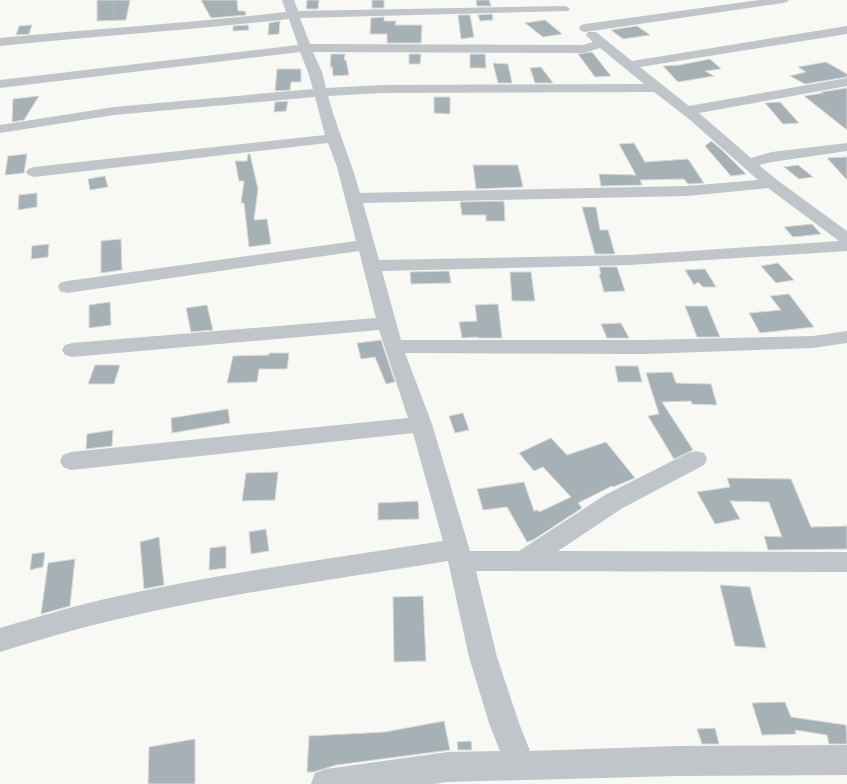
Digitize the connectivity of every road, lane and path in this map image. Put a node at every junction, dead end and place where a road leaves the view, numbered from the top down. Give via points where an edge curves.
1 (113, 0) edge
2 (783, 0) edge
3 (560, 5) edge
4 (290, 7) edge
5 (585, 28) junction
6 (847, 30) edge
7 (115, 31) junction
8 (0, 42) edge
9 (602, 43) junction
10 (305, 48) junction
11 (630, 65) junction
12 (847, 82) edge
13 (0, 84) edge
14 (659, 88) junction
15 (320, 92) junction
16 (686, 111) junction
17 (0, 129) edge
18 (334, 138) junction
19 (847, 147) edge
20 (748, 162) junction
21 (34, 172) dead end
22 (771, 183) junction
23 (354, 198) junction
24 (847, 223) edge
25 (830, 228) junction
26 (847, 239) edge
27 (366, 245) junction
28 (847, 246) edge
29 (372, 266) junction
30 (67, 287) dead end
31 (387, 323) junction
32 (847, 337) edge
33 (392, 346) junction
34 (72, 350) dead end
35 (421, 424) junction
36 (696, 459) dead end
37 (71, 460) dead end
38 (459, 555) junction
39 (524, 561) junction
40 (847, 562) edge
41 (0, 640) edge
42 (847, 760) edge
43 (521, 766) junction
44 (326, 784) edge

1 - 7 path
2 - 5 street
3 - 4 street
3 - 5 street
4 - 7 street via 215,24
4 - 10 street
5 - 9 street
6 - 11 street
7 - 8 street
9 - 10 street via 584,49
9 - 11 street
10 - 13 street
10 - 15 street
11 - 14 street
12 - 16 street
14 - 15 street via 382,89
14 - 16 street
15 - 17 street via 114,111
15 - 18 street
16 - 20 street
18 - 21 street
18 - 23 street
19 - 20 street
20 - 22 street
22 - 23 street via 687,191
22 - 25 street
23 - 27 street
24 - 25 street
25 - 26 street
27 - 29 street
27 - 30 street
28 - 29 street via 630,260
29 - 31 street
31 - 33 street
31 - 34 street
32 - 33 street via 813,342 645,347
33 - 35 street
35 - 37 street
35 - 38 street
36 - 39 street via 613,502
38 - 39 street
38 - 41 street via 173,595 44,626
38 - 43 street via 484,657 504,723
39 - 40 street
42 - 43 street via 676,761
43 - 44 street via 448,767

